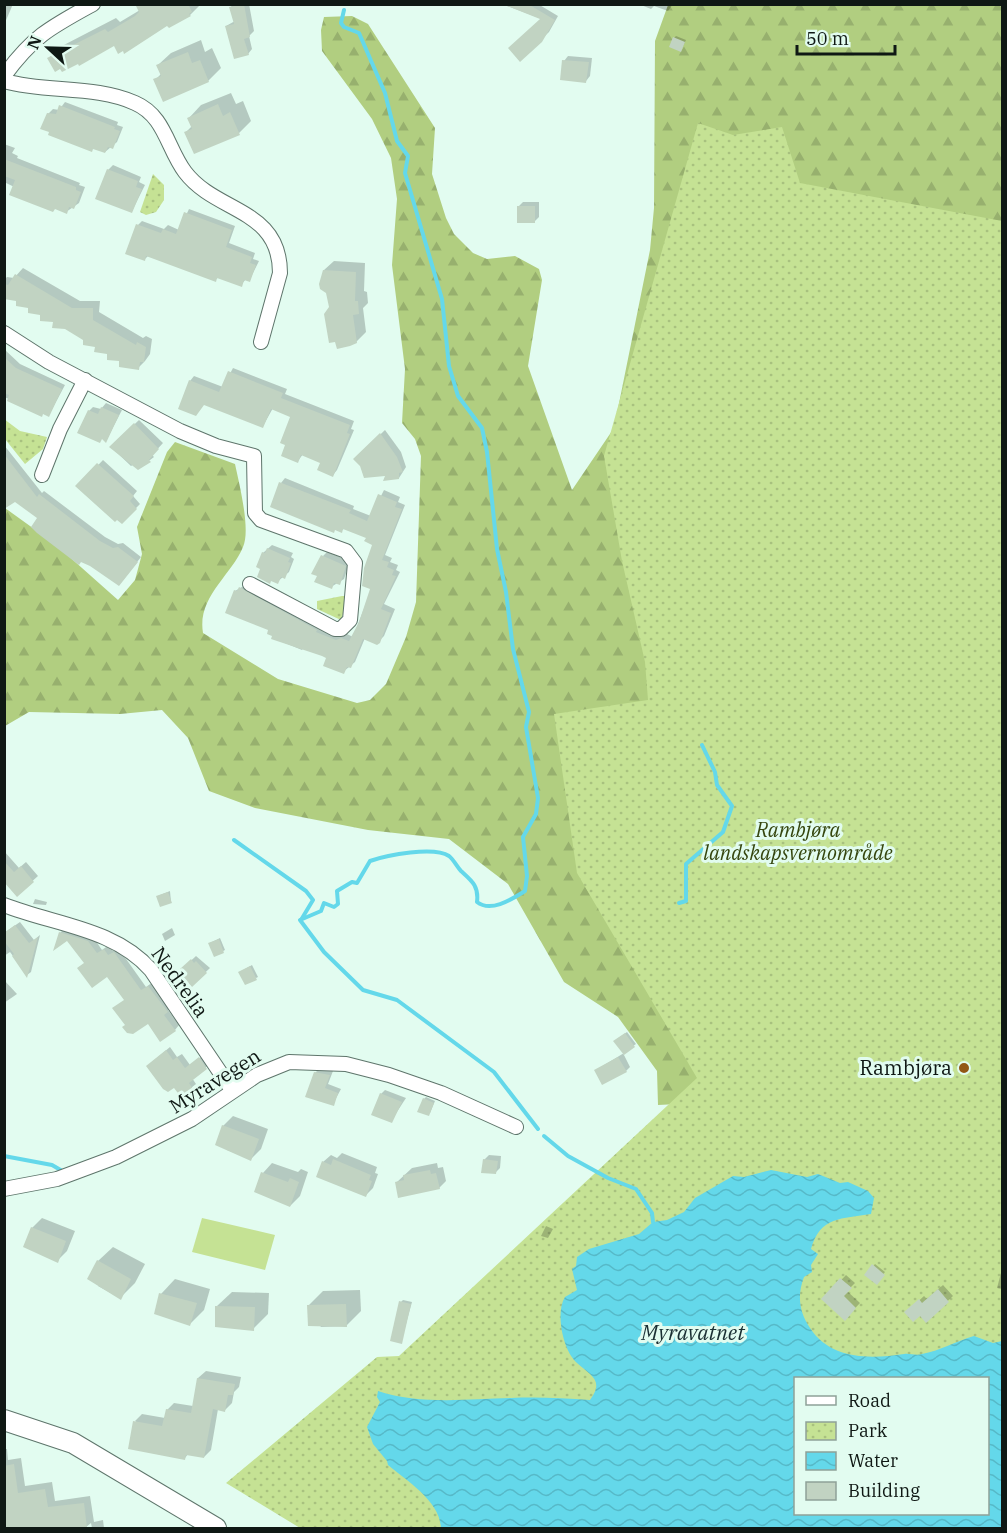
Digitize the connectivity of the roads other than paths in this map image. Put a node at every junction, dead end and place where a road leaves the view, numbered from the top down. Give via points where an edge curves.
1 (93, 4) edge
2 (4, 76) edge
3 (4, 81) edge
4 (4, 333) edge
5 (261, 342) dead end
6 (85, 380) junction
7 (42, 475) dead end
8 (250, 584) dead end
9 (4, 905) edge
10 (232, 1090) junction
11 (516, 1128) dead end
12 (4, 1189) edge
13 (4, 1420) edge
14 (216, 1528) edge

1 - 2 street via 35,38
3 - 5 street via 127,100 154,116 185,172 212,195 257,221 273,240 280,273
4 - 6 street
6 - 7 street
6 - 8 street via 180,431 254,456 255,513 261,520 346,550 355,563 350,620 341,629
9 - 10 street, Nedrelia via 113,940 139,956
10 - 11 street, Myravegen via 257,1074 289,1062 346,1065 441,1093
10 - 12 street, Myravegen via 192,1119 116,1157 57,1179
13 - 14 street via 73,1443

